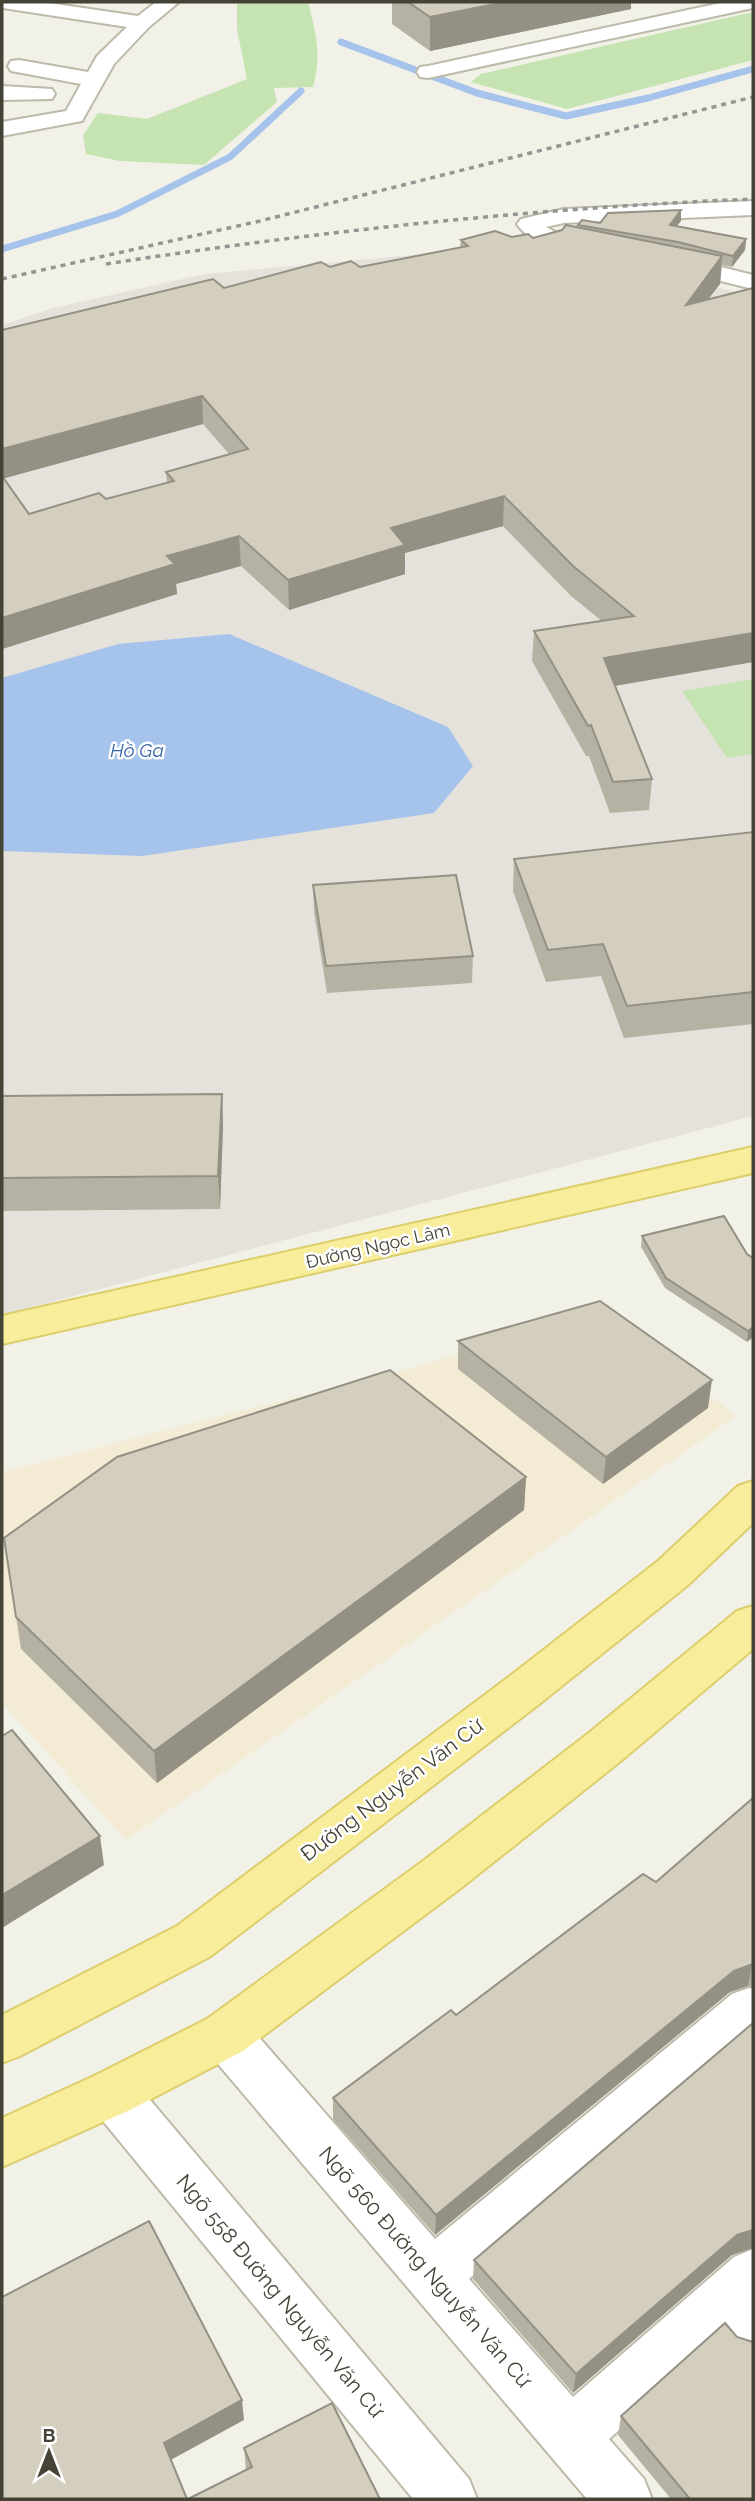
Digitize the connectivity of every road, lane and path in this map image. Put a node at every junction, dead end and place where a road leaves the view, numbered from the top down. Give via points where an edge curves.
1 (3, 2) edge
2 (169, 2) edge
3 (752, 2) edge
4 (142, 23) junction
5 (19, 66) dead end
6 (428, 72) dead end
7 (95, 80) junction
8 (2, 93) edge
9 (44, 94) dead end
10 (2, 129) edge
11 (751, 208) edge
12 (610, 250) edge
13 (650, 258) edge
14 (753, 282) edge
15 (753, 1160) edge
16 (2, 1330) edge
17 (753, 1497) edge
18 (753, 1624) edge
19 (749, 2010) dead end
20 (225, 2035) junction
21 (2, 2040) edge
22 (112, 2093) junction
23 (2, 2143) edge
24 (432, 2276) junction
25 (743, 2304) edge
26 (570, 2436) junction
27 (449, 2499) edge
28 (624, 2499) edge

1 - 4 street
2 - 4 street
3 - 6 street
4 - 7 street via 105,61
5 - 7 street
7 - 10 street via 74,116
8 - 9 street
11 - 12 street via 564,216 529,224 549,240
13 - 14 street
15 - 16 main road, Đường Ngọc Lâm
17 - 21 main road, Đường Nguyễn Văn Cừ via 662,1582 194,1941
18 - 20 main road via 444,1873
19 - 24 street
20 - 22 main road
20 - 24 street, Ngõ 560 Đường Nguyễn Văn Cừ
22 - 23 main road
22 - 27 street, Ngõ 558 Đường Nguyễn Văn Cừ
24 - 26 street, Ngõ 560 Đường Nguyễn Văn Cừ
25 - 26 street
26 - 28 street, Ngõ 560 Đường Nguyễn Văn Cừ

